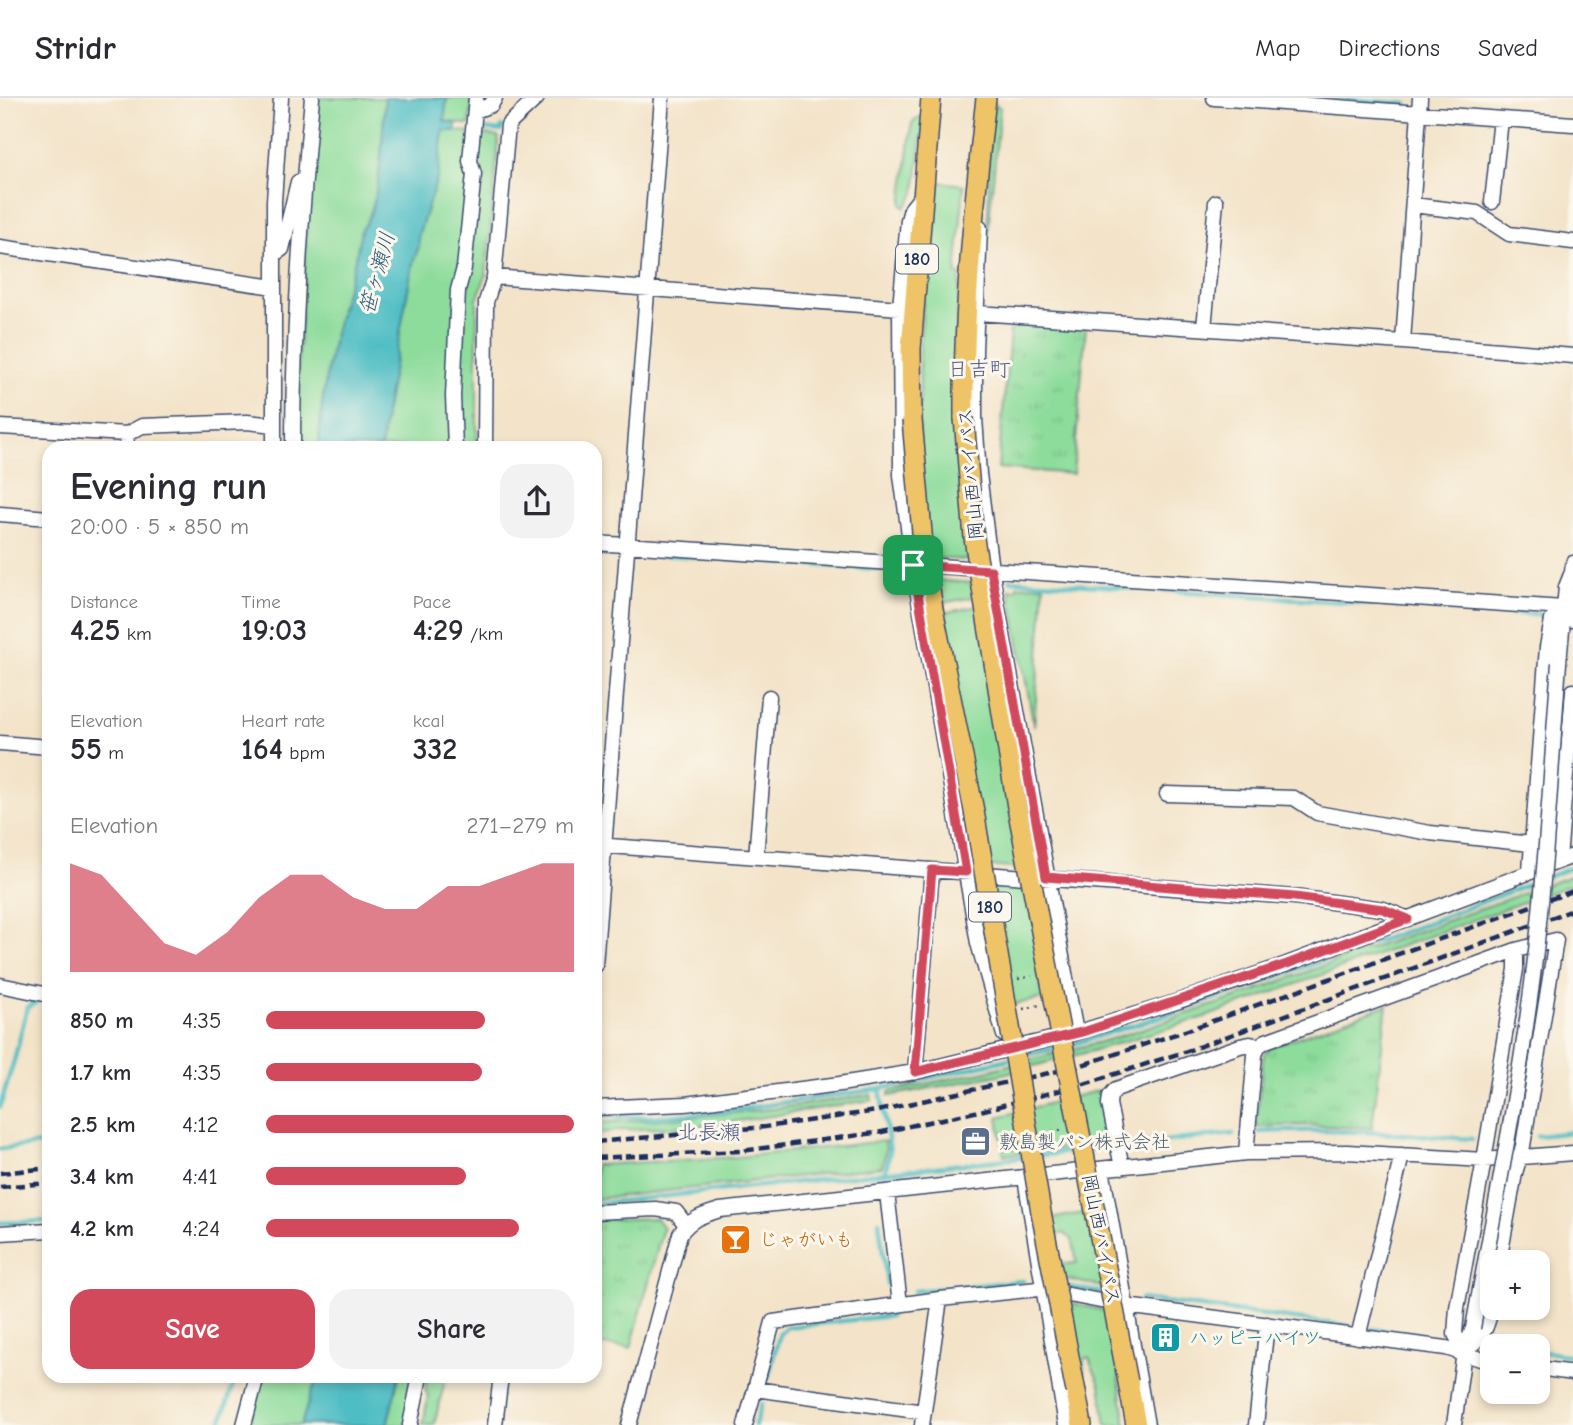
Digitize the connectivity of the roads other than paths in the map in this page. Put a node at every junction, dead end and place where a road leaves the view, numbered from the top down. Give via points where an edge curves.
1 (281, 98) edge
2 (312, 98) edge
3 (495, 98) edge
4 (537, 98) edge
5 (662, 98) edge
6 (931, 98) edge
7 (986, 98) edge
8 (1214, 98) edge
9 (476, 105) edge
10 (1420, 106) edge
11 (1501, 119) junction
12 (1573, 124) edge
13 (306, 165) junction
14 (978, 174) junction
15 (922, 194) junction
16 (1216, 202) dead end
17 (1492, 202) dead end
18 (1413, 205) junction
19 (1573, 242) edge
20 (0, 247) edge
21 (274, 255) junction
22 (494, 277) junction
23 (274, 288) junction
24 (648, 290) junction
25 (900, 308) junction
26 (977, 313) junction
27 (1204, 328) junction
28 (1403, 342) junction
29 (1573, 356) edge
30 (274, 425) junction
31 (0, 427) edge
32 (127, 441) edge
33 (274, 441) edge
34 (293, 441) edge
35 (455, 441) edge
36 (485, 441) edge
37 (0, 514) edge
38 (42, 517) edge
39 (602, 543) edge
40 (627, 545) junction
41 (1573, 564) edge
42 (913, 565) junction
43 (991, 570) junction
44 (1573, 572) edge
45 (1563, 608) junction
46 (1573, 620) edge
47 (1573, 691) edge
48 (769, 697) dead end
49 (0, 743) edge
50 (42, 746) edge
51 (1167, 794) dead end
52 (602, 814) edge
53 (1531, 844) junction
54 (602, 846) edge
55 (756, 857) junction
56 (1566, 858) edge
57 (932, 870) junction
58 (966, 872) junction
59 (1533, 874) junction
60 (1046, 877) junction
61 (1408, 919) junction
62 (1516, 950) junction
63 (0, 985) edge
64 (42, 994) edge
65 (1076, 1033) junction
66 (1258, 1046) junction
67 (1008, 1050) junction
68 (915, 1072) junction
69 (602, 1108) edge
70 (1246, 1153) junction
71 (1573, 1153) edge
72 (1402, 1155) junction
73 (1520, 1158) junction
74 (1484, 1160) junction
75 (1122, 1167) junction
76 (1102, 1169) junction
77 (1025, 1178) junction
78 (887, 1192) junction
79 (602, 1212) edge
80 (686, 1225) junction
81 (42, 1230) edge
82 (0, 1233) edge
83 (1501, 1250) edge
84 (1045, 1290) junction
85 (940, 1299) junction
86 (900, 1304) junction
87 (1126, 1306) junction
88 (1489, 1320) edge
89 (1267, 1324) junction
90 (1358, 1337) junction
91 (1464, 1352) junction
92 (1480, 1358) edge
93 (1550, 1370) edge
94 (1573, 1373) edge
95 (255, 1383) edge
96 (419, 1383) edge
97 (499, 1383) edge
98 (755, 1390) junction
99 (923, 1418) edge
100 (244, 1425) edge
101 (410, 1425) edge
102 (495, 1425) edge
103 (629, 1425) edge
104 (745, 1425) edge
105 (1066, 1425) edge
106 (1082, 1425) edge
107 (1136, 1425) edge
108 (1147, 1425) edge
109 (1256, 1425) edge
110 (1454, 1425) edge

1 - 21 street
2 - 13 street
3 - 9 street via 491,105
4 - 22 street via 508,125
5 - 24 street
6 - 15 highway, 180
7 - 14 highway, 岡山西バイパス / 180
8 - 10 street
9 - 35 street via 470,161 473,188 458,290
10 - 11 street
10 - 18 street
11 - 12 street
11 - 17 street
13 - 21 street via 300,172 282,248
13 - 34 street
14 - 26 street
14 - 107 highway, 岡山西バイパス / 180, bridge via 963,350 974,538 1017,807
15 - 25 street via 908,220
15 - 106 highway, 180, bridge via 911,349 923,544
16 - 27 street
18 - 19 street via 1477,212 1509,234
18 - 28 street
20 - 23 street
21 - 23 street
22 - 24 street
22 - 36 street via 486,302
23 - 30 street
24 - 25 street
24 - 40 street
25 - 42 street via 901,475
26 - 27 street
26 - 43 street via 975,418
27 - 28 street
28 - 29 street
30 - 32 street via 142,426
30 - 33 street
31 - 32 street
37 - 38 street
39 - 40 street
40 - 42 street
40 - 52 street
41 - 44 street
42 - 43 street
42 - 58 street
43 - 45 street
43 - 60 street
44 - 45 street
45 - 46 street
45 - 53 street via 1552,620 1547,647
45 - 91 street, bridge via 1532,979 1509,1131 1473,1328
47 - 56 street
48 - 55 street
49 - 50 street
51 - 53 street via 1294,798 1317,813 1430,833
53 - 59 street
54 - 55 street
55 - 57 street
56 - 59 street
57 - 58 street
57 - 68 street
58 - 60 street
58 - 67 street via 978,943
59 - 61 street
60 - 61 street via 1295,897 1383,909
60 - 65 street
61 - 65 street
62 - 66 street
62 - 73 street via 1556,940
62 - 74 street
63 - 64 street
65 - 67 street
66 - 70 street
66 - 75 street via 1240,1046 1116,1089 1109,1104
67 - 68 street
68 - 69 street via 685,1104
70 - 72 street
70 - 75 street
71 - 73 street
72 - 74 street
72 - 90 street
73 - 74 street
73 - 83 street
74 - 91 street via 1454,1334
75 - 76 street
76 - 77 street
76 - 87 street
77 - 78 street
77 - 84 street
78 - 80 street via 720,1210
78 - 86 street
79 - 80 street via 666,1210 676,1212
80 - 103 street via 676,1246
81 - 82 street
84 - 85 street
84 - 87 street
84 - 105 street
85 - 86 street
85 - 99 street
86 - 98 street via 773,1322
87 - 89 street
87 - 108 street
88 - 91 street via 1479,1340
89 - 90 street
89 - 109 street
90 - 91 street
91 - 92 street
91 - 110 street
93 - 94 street
95 - 100 street
96 - 101 street
97 - 102 street
98 - 99 street
98 - 104 street

